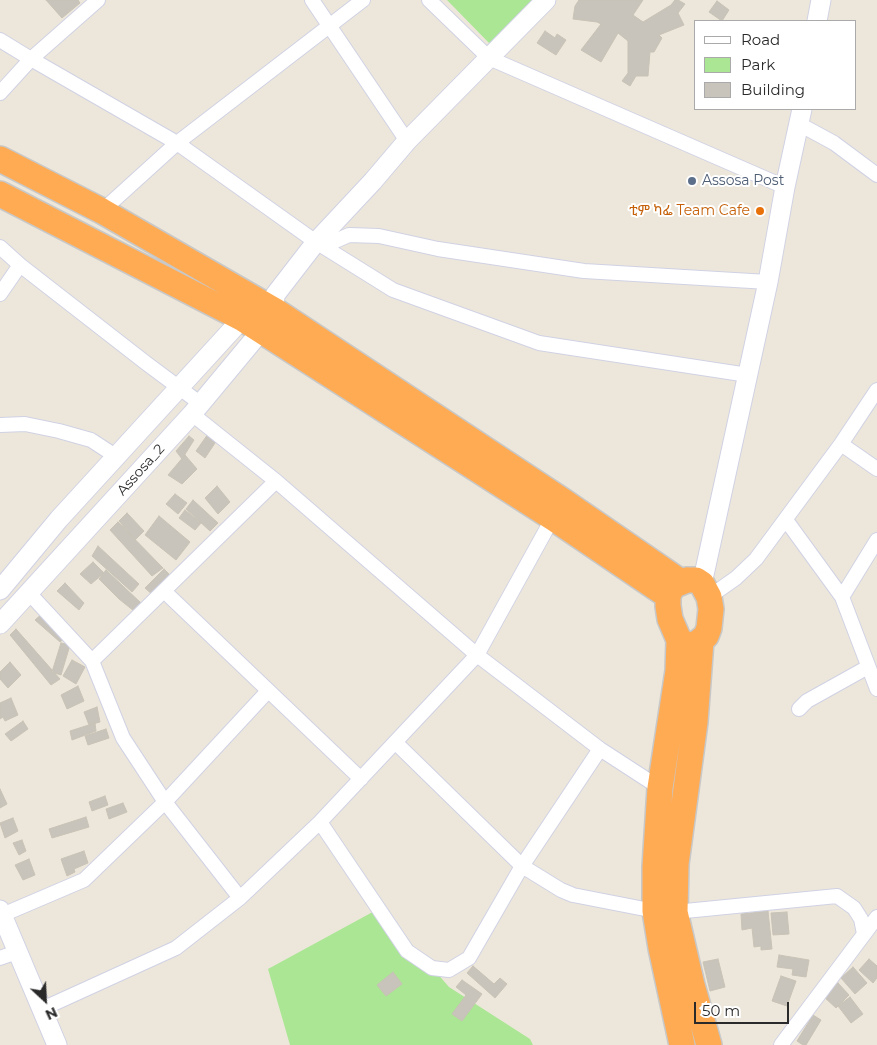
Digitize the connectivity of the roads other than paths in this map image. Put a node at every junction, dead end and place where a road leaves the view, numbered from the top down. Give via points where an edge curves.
1 (98, 0) edge
2 (312, 0) edge
3 (363, 0) edge
4 (429, 0) edge
5 (546, 0) edge
6 (821, 0) edge
7 (817, 20) edge
8 (329, 26) junction
9 (0, 40) edge
10 (489, 58) junction
11 (31, 59) junction
12 (0, 93) edge
13 (801, 116) edge
14 (407, 141) junction
15 (177, 143) junction
16 (0, 159) edge
17 (877, 175) edge
18 (785, 187) junction
19 (0, 194) edge
20 (102, 211) junction
21 (322, 245) junction
22 (0, 247) edge
23 (20, 265) junction
24 (768, 282) junction
25 (0, 294) edge
26 (262, 311) junction
27 (748, 375) junction
28 (180, 388) junction
29 (877, 390) edge
30 (197, 409) junction
31 (0, 425) edge
32 (842, 444) junction
33 (117, 457) junction
34 (877, 469) edge
35 (276, 481) junction
36 (558, 510) junction
37 (786, 520) junction
38 (877, 540) edge
39 (0, 590) edge
40 (690, 590) junction
41 (164, 591) junction
42 (30, 593) junction
43 (842, 597) junction
44 (0, 624) edge
45 (690, 640) junction
46 (477, 656) junction
47 (92, 661) junction
48 (868, 667) junction
49 (877, 689) edge
50 (268, 691) junction
51 (799, 709) dead end
52 (396, 743) junction
53 (600, 749) junction
54 (361, 778) junction
55 (660, 788) junction
56 (165, 802) junction
57 (320, 822) junction
58 (522, 866) junction
59 (240, 898) junction
60 (665, 911) junction
61 (1, 913) edge
62 (877, 917) edge
63 (864, 934) junction
64 (8, 955) edge
65 (681, 989) junction
66 (42, 1009) junction
67 (57, 1045) edge
68 (682, 1045) edge
69 (709, 1045) edge
70 (781, 1045) edge

1 - 11 street
2 - 8 street
3 - 8 street
4 - 10 street
5 - 10 street
6 - 7 street
8 - 14 street
8 - 15 street
9 - 11 street
10 - 14 street
10 - 18 street
11 - 12 street
11 - 15 street
13 - 17 street
13 - 18 street
14 - 21 street
15 - 20 street
15 - 21 street
16 - 20 highway
18 - 24 street
19 - 26 highway
20 - 26 highway
21 - 24 street via 349,235 379,236 438,249 584,271
21 - 26 street
21 - 27 street via 393,290 539,343
22 - 23 street
23 - 25 street
23 - 28 street
24 - 27 street
26 - 28 street, Assosa_2
26 - 30 street, Assosa_2
26 - 36 highway
27 - 40 street
28 - 30 street
28 - 33 street, Assosa_2
29 - 32 street
30 - 35 street
30 - 42 street, Assosa_2
31 - 33 street via 25,424 59,431 91,440
32 - 34 street
32 - 37 street
33 - 39 street, Assosa_2 via 59,519
35 - 41 street
35 - 46 street
36 - 40 highway
36 - 46 street
37 - 40 street via 756,559 736,578
37 - 43 street
38 - 43 street
40 - 45 highway via 670,620
40 - 45 highway via 711,618 706,636
41 - 47 street
41 - 50 street
42 - 44 street, Assosa_2
42 - 47 street
43 - 48 street
45 - 55 highway via 678,671
45 - 60 highway via 695,722 676,864
46 - 52 street
46 - 53 street
47 - 56 street via 123,738
48 - 49 street
48 - 51 street via 807,701
50 - 54 street
50 - 56 street
52 - 54 street
52 - 58 street
53 - 55 street
53 - 58 street
54 - 57 street
55 - 60 highway via 655,867
56 - 59 street
56 - 61 street via 84,880
57 - 58 street via 407,951 432,968 449,970 468,958
57 - 59 street
58 - 60 street via 573,895
59 - 66 street via 176,948
60 - 63 street via 837,896 854,908 861,919
60 - 65 highway
61 - 64 street
62 - 63 street
63 - 70 street
64 - 66 street
65 - 68 highway
65 - 69 highway
66 - 67 street

